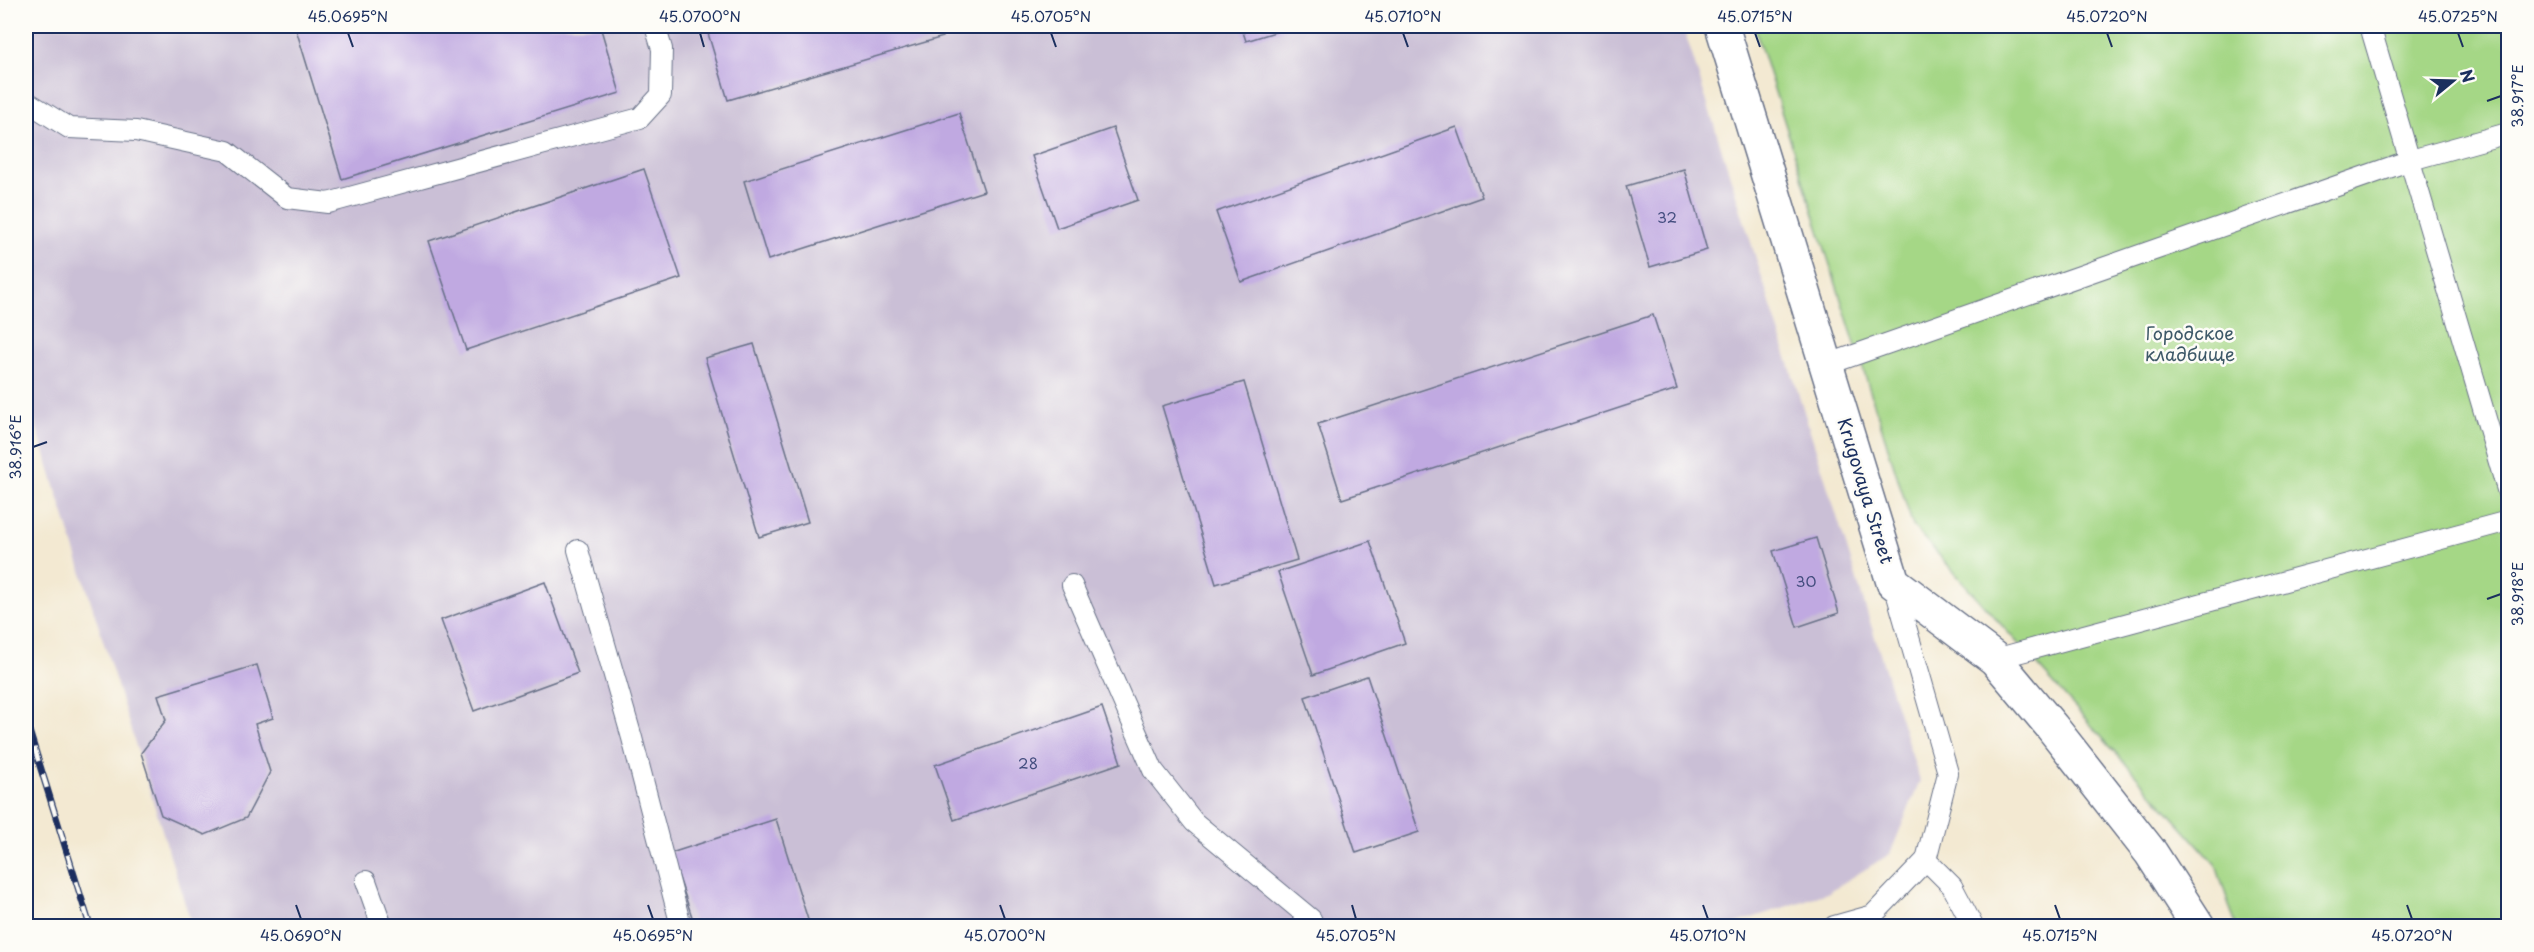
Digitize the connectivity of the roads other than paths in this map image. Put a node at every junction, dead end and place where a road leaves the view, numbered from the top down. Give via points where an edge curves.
1 (655, 26) edge
2 (1722, 26) edge
3 (2370, 26) edge
4 (26, 101) edge
5 (2508, 134) edge
6 (2411, 160) junction
7 (1826, 365) junction
8 (2508, 493) edge
9 (2508, 521) edge
10 (578, 550) dead end
11 (1893, 582) junction
12 (1072, 585) dead end
13 (1995, 659) junction
14 (1926, 860) junction
15 (366, 881) dead end
16 (382, 927) edge
17 (681, 927) edge
18 (1314, 927) edge
19 (1834, 927) edge
20 (1972, 927) edge
21 (2198, 927) edge

1 - 4 lane via 662,49 661,95 640,118 328,203 286,198 227,150 136,131 69,128
2 - 7 street, Krugovaya Street
3 - 6 lane
5 - 6 lane
6 - 7 lane
6 - 8 lane
7 - 11 street, Krugovaya Street
9 - 13 lane
10 - 17 lane
11 - 13 street, Krugovaya Street
11 - 14 lane via 1948,773
12 - 18 lane via 1153,770 1194,822 1311,919
13 - 21 street, Krugovaya Street via 2151,853
14 - 19 lane via 1873,915
14 - 20 lane via 1952,886
15 - 16 lane

